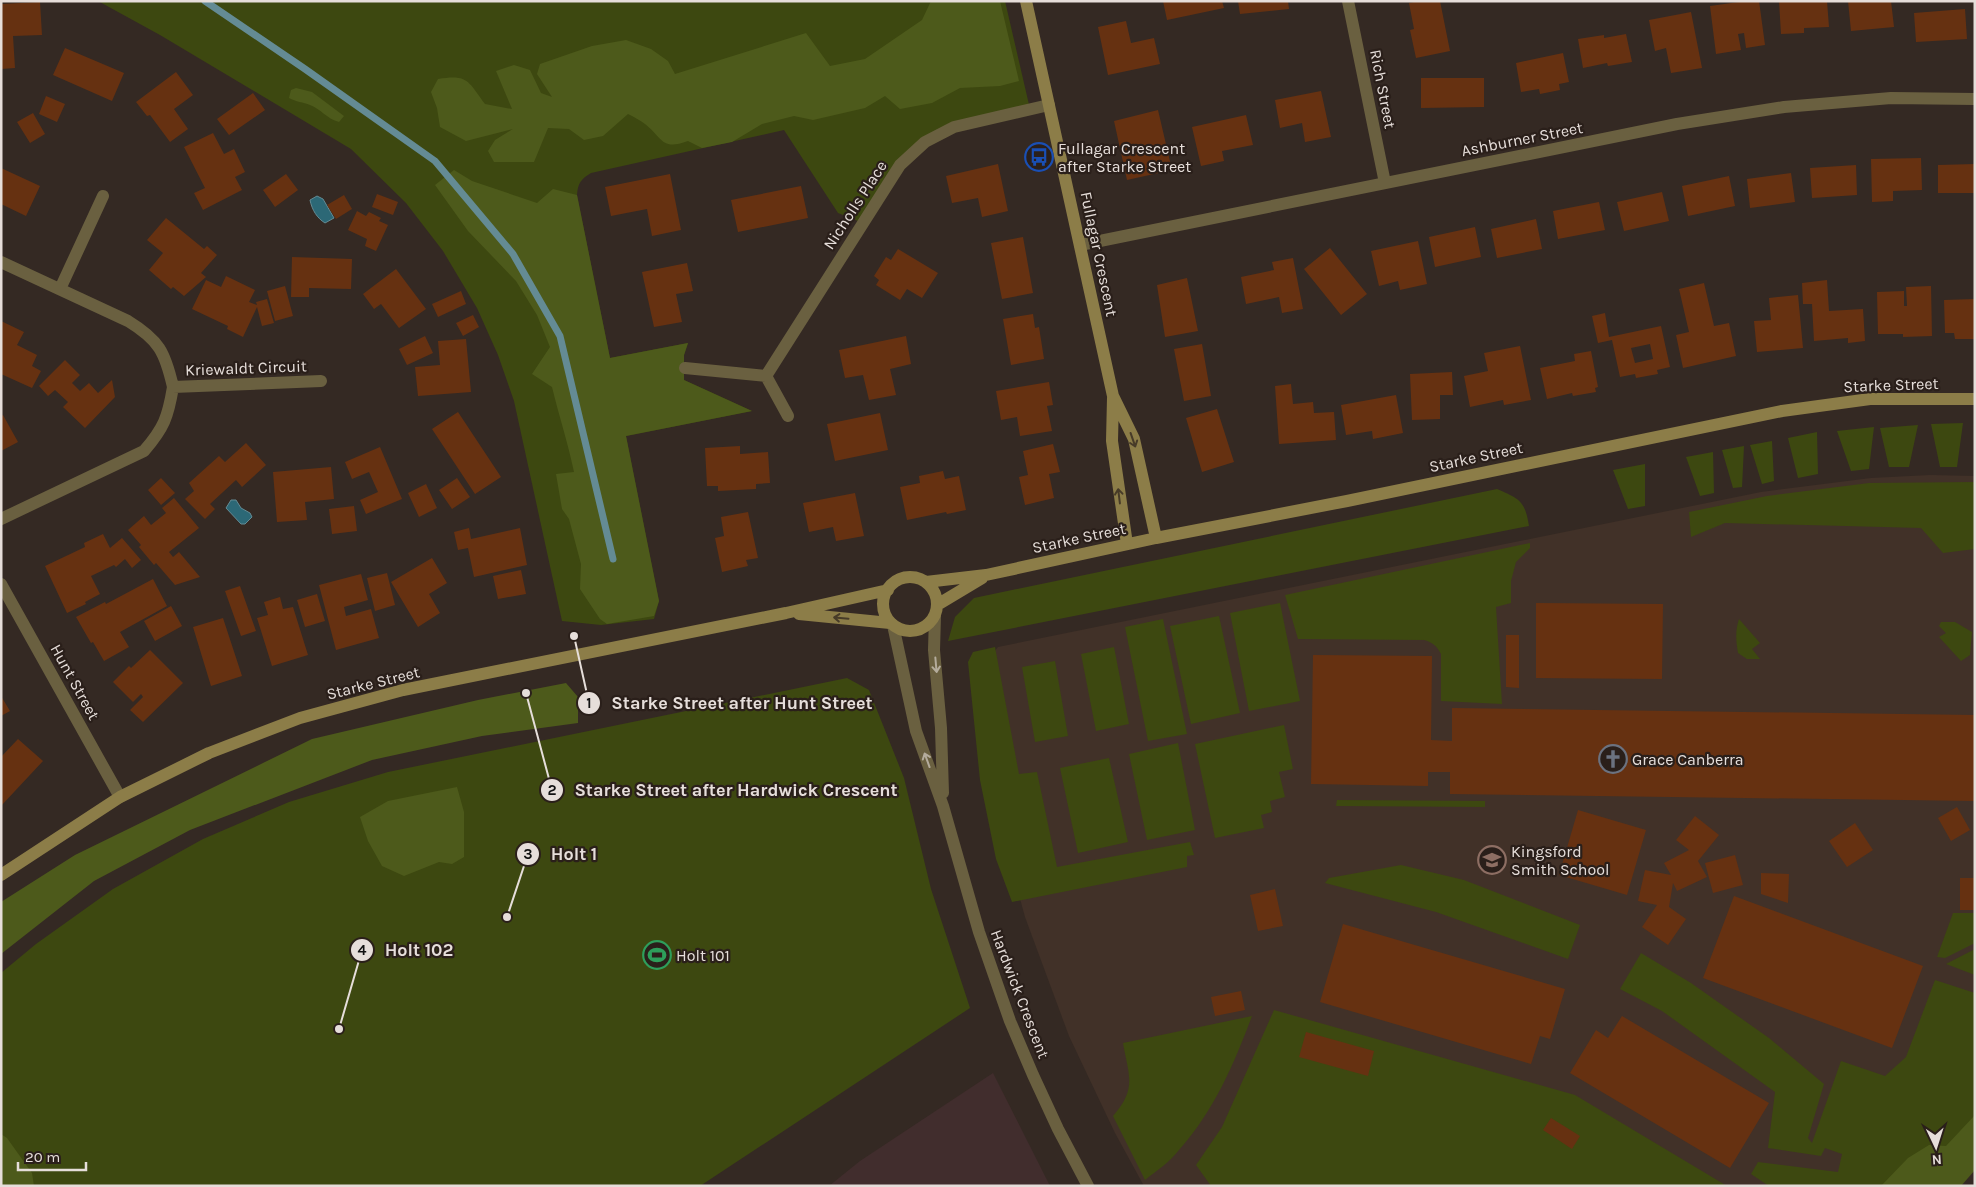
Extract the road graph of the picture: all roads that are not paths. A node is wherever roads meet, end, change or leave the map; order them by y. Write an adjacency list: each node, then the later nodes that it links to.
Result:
1 (1026, 1): 4 (street, Fullagar Crescent)
2 (1348, 1): 5 (street, Rich Street)
3 (1975, 98): 5 (street, Ashburner Street)
4 (1049, 105): 7 (street, Fullagar Crescent); 11 (street, Nicholls Place)
5 (1385, 183): 7 (street, Ashburner Street)
6 (103, 196): 9 (street)
7 (1080, 245): 14 (street, Fullagar Crescent)
8 (1, 262): 9 (street, Kriewaldt Circuit)
9 (60, 289): 13 (street, Kriewaldt Circuit)
10 (685, 368): 11 (street)
11 (766, 376): 16 (street)
12 (321, 381): 13 (street, Kriewaldt Circuit)
13 (172, 387): 17 (street, Kriewaldt Circuit)
14 (1114, 396): 18 (street, Fullagar Crescent, one-way to 18); 19 (street, Fullagar Crescent, one-way to 14)
15 (1975, 399): 18 (street, Starke Street)
16 (788, 416)
17 (1, 519)
18 (1156, 538): 19 (street, Starke Street)
19 (1127, 544): 20 (street, Starke Street)
20 (986, 575): 21 (street, Starke Street); 24 (street, Starke Street)
21 (926, 582): 23 (street); 24 (street)
22 (1, 584): 27 (street, Hunt Street)
23 (888, 590): 25 (street, Starke Street); 26 (street)
24 (936, 611): 26 (street); 28 (street, Hardwick Crescent, one-way to 28)
25 (786, 613): 26 (street, Starke Street, one-way to 25); 27 (street, Starke Street)
26 (892, 624): 28 (street, Hardwick Crescent, one-way to 26)
27 (120, 797): 29 (street, Starke Street)
28 (943, 806): 30 (street, Hardwick Crescent)
29 (1, 875)
30 (1088, 1186)

